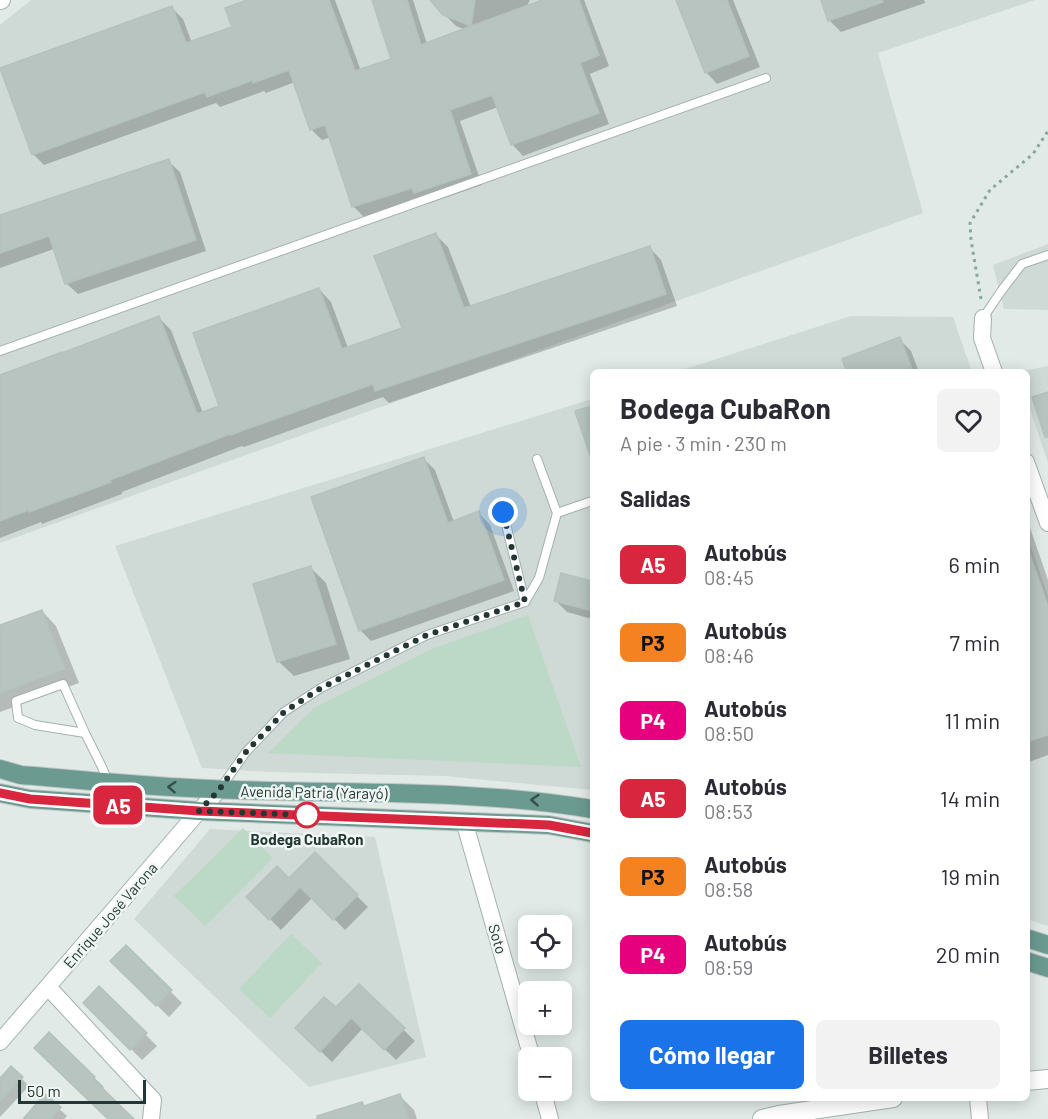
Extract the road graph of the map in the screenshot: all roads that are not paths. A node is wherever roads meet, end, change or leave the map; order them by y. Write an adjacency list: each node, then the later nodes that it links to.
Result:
1 (766, 78): 4 (lane)
2 (1048, 255): 3 (lane)
3 (983, 318): 5 (street)
4 (0, 351)
5 (993, 369)
6 (537, 459): 10 (lane)
7 (1030, 473): 11 (street)
8 (590, 502): 10 (lane)
9 (503, 512): 12 (lane)
10 (557, 513): 12 (lane)
11 (1048, 523)
12 (525, 602): 16 (lane)
13 (85, 733): 13 (lane); 15 (lane)
14 (0, 768): 15 (main road, Avenida Patria (Yarayó))
15 (108, 782): 16 (main road, Avenida Patria (Yarayó), one-way to 15)
16 (219, 790): 18 (main road, Avenida Patria (Yarayó), one-way to 16); 19 (street, Enrique José Varona)
17 (0, 793): 19 (main road, Avenida Patria (Yarayó))
18 (590, 808)
19 (199, 811): 20 (main road, Avenida Patria (Yarayó)); 26 (street, Enrique José Varona)
20 (464, 821): 21 (main road, Avenida Patria (Yarayó)); 28 (street, Soto)
21 (590, 833)
22 (1030, 939): 23 (main road)
23 (1048, 945)
24 (1030, 962): 25 (main road)
25 (1048, 968)
26 (48, 987): 27 (street, Enrique José Varona); 34 (street)
27 (0, 1042)
28 (529, 1047)
29 (1048, 1079): 30 (street)
30 (1030, 1081)
31 (545, 1101): 35 (street)
32 (873, 1101): 36 (street)
33 (978, 1101): 37 (street)
34 (152, 1119)
35 (550, 1119)
36 (762, 1119)
37 (980, 1119)

